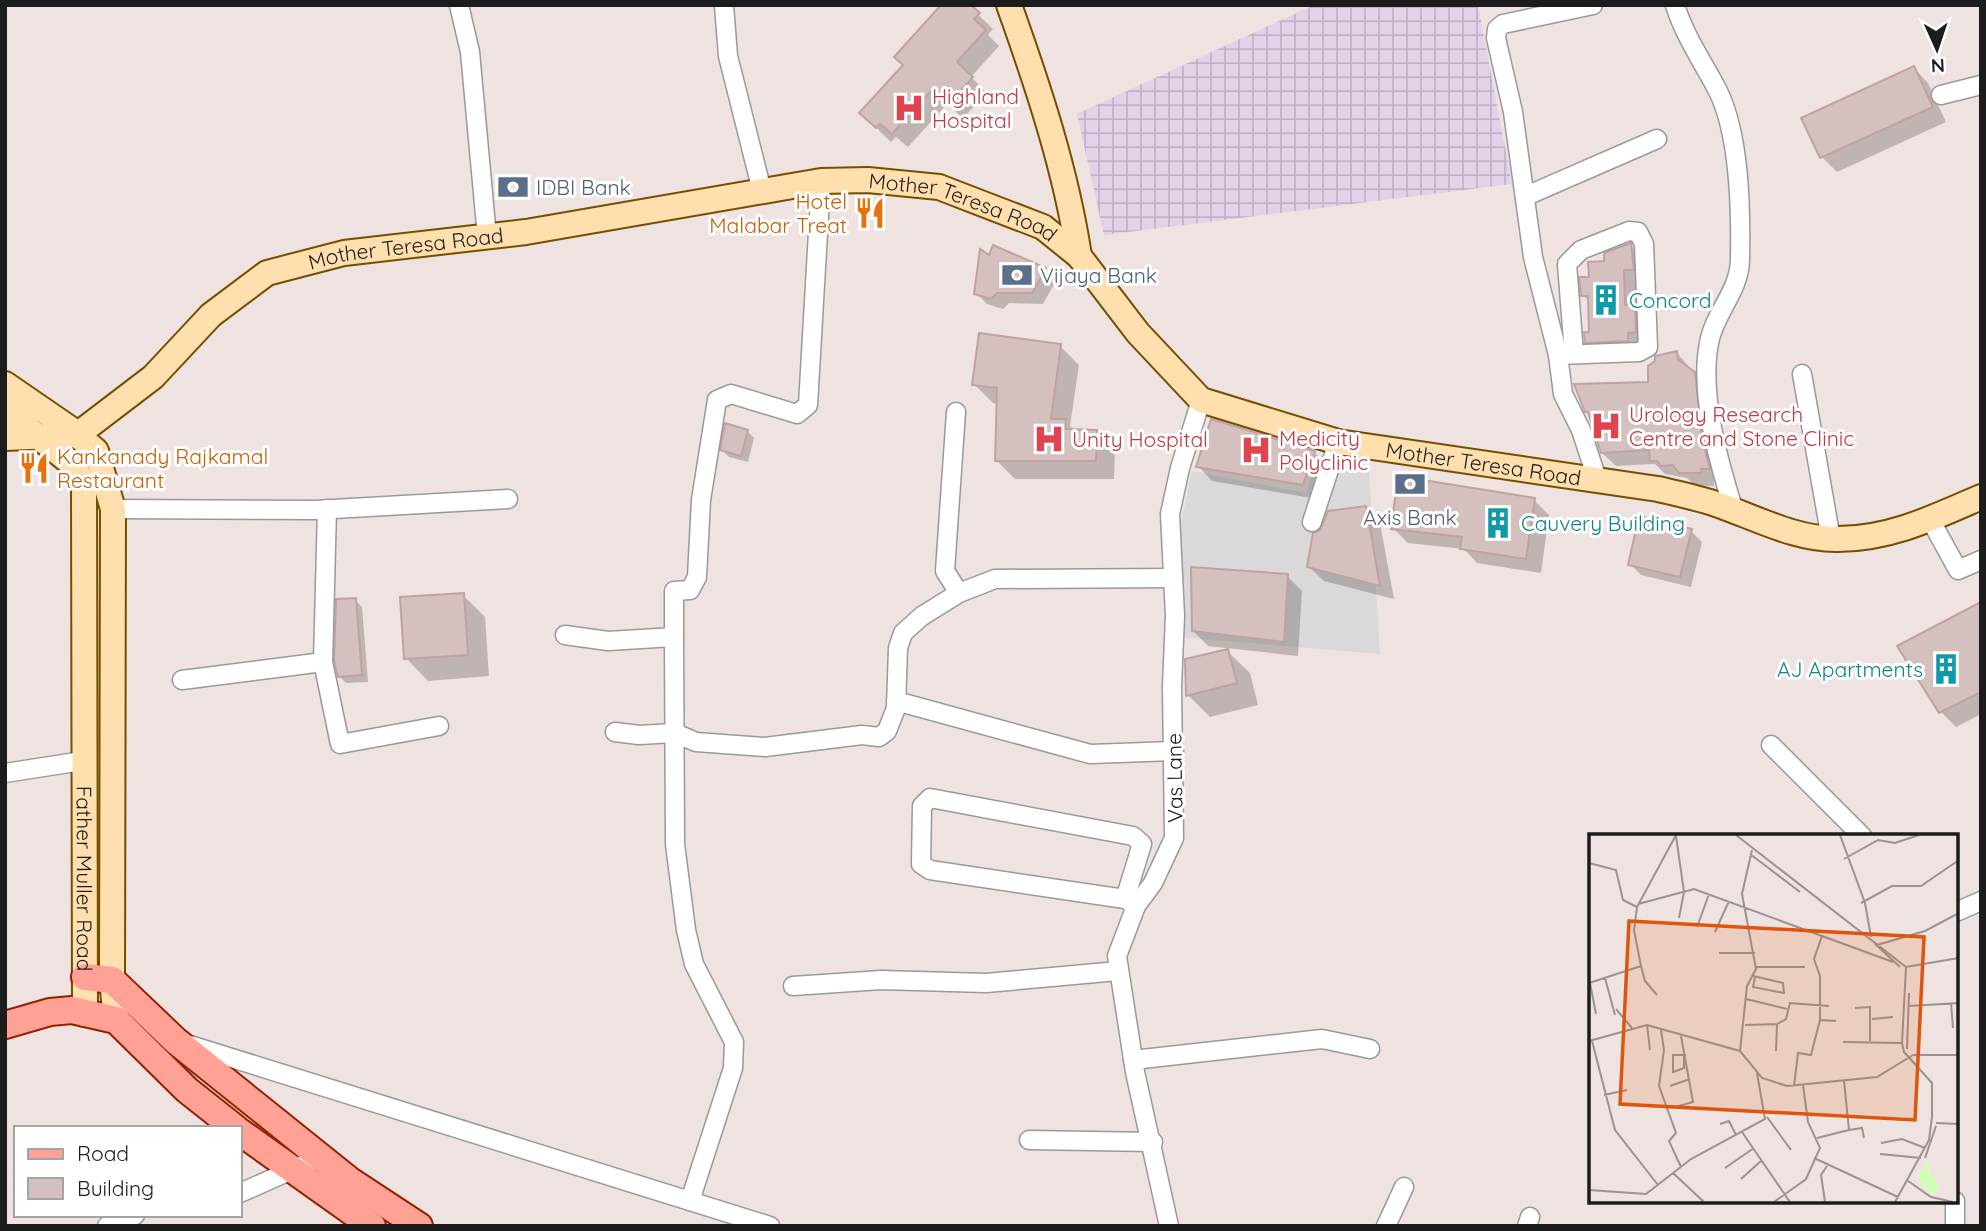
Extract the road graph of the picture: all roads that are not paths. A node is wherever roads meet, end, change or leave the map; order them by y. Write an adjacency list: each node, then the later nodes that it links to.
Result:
1 (459, 5): 12 (street)
2 (724, 5): 10 (street)
3 (1009, 5): 13 (main road)
4 (1593, 5): 11 (street)
5 (1675, 5): 29 (street)
6 (1981, 85): 7 (street)
7 (1941, 95)
8 (1657, 139): 11 (street)
9 (821, 181): 10 (main road, Mother Teresa Road); 13 (main road, Mother Teresa Road); 37 (street)
10 (762, 191): 12 (main road, Mother Teresa Road)
11 (1526, 195): 14 (street)
12 (487, 237): 21 (main road, Mother Teresa Road)
13 (1079, 256): 17 (main road, Mother Teresa Road)
14 (1566, 354): 14 (street); 24 (street)
15 (1802, 374): 32 (street)
16 (5, 384): 21 (main road)
17 (1200, 400): 23 (main road, Mother Teresa Road); 34 (street, Vas Lane)
18 (5, 410): 20 (main road)
19 (956, 412): 35 (street)
20 (37, 435): 21 (main road); 22 (main road); 46 (main road, Father Muller Road)
21 (77, 435): 27 (main road)
22 (5, 438)
23 (1338, 442): 24 (main road, Mother Teresa Road); 31 (street)
24 (1597, 479): 29 (main road, Mother Teresa Road)
25 (1981, 497): 30 (main road, Mother Teresa Road)
26 (508, 499): 28 (street)
27 (113, 509): 28 (street); 54 (main road)
28 (327, 509): 38 (street)
29 (1734, 511): 32 (main road, Mother Teresa Road)
30 (1930, 519): 32 (main road, Mother Teresa Road); 33 (street)
31 (1312, 522)
32 (1831, 539)
33 (1981, 560)
34 (1172, 578): 35 (street); 45 (street, Vas Lane)
35 (959, 593): 40 (street)
36 (565, 635): 37 (street)
37 (674, 637): 43 (street)
38 (323, 662): 39 (street); 41 (street)
39 (182, 680)
40 (896, 701): 43 (street); 45 (street)
41 (439, 726)
42 (615, 732): 43 (street)
43 (675, 733): 70 (street)
44 (1771, 745): 48 (street)
45 (1174, 751): 50 (street, Vas Lane)
46 (82, 761): 47 (street); 53 (main road, Father Muller Road)
47 (5, 773)
48 (1861, 834)
49 (1981, 901): 51 (street)
50 (1131, 903): 50 (street); 52 (street, Vas Lane)
51 (1958, 911)
52 (1118, 971): 55 (street); 61 (street, Vas Lane)
53 (85, 977): 54 (main road, Father Muller Road); 56 (main road)
54 (112, 980): 57 (main road); 59 (main road, Father Muller Road)
55 (793, 986)
56 (85, 1014): 57 (main road); 58 (main road)
57 (116, 1020): 62 (main road)
58 (5, 1025)
59 (176, 1041): 66 (main road, Father Muller Road); 70 (street)
60 (1370, 1049): 61 (street)
61 (1133, 1060): 65 (street, Vas Lane)
62 (232, 1126)
63 (242, 1133): 67 (main road)
64 (1029, 1140): 65 (street)
65 (1153, 1142): 77 (street, Vas Lane)
66 (321, 1157): 67 (street); 72 (main road, Father Muller Road)
67 (294, 1169): 69 (street); 72 (main road)
68 (1404, 1187): 78 (street)
69 (242, 1192)
70 (690, 1201): 76 (street)
71 (1955, 1203): 79 (street)
72 (373, 1216): 75 (main road, Father Muller Road)
73 (130, 1217): 74 (street)
74 (107, 1226)
75 (419, 1226)
76 (770, 1226)
77 (1169, 1226)
78 (1386, 1226)
79 (1955, 1226)

